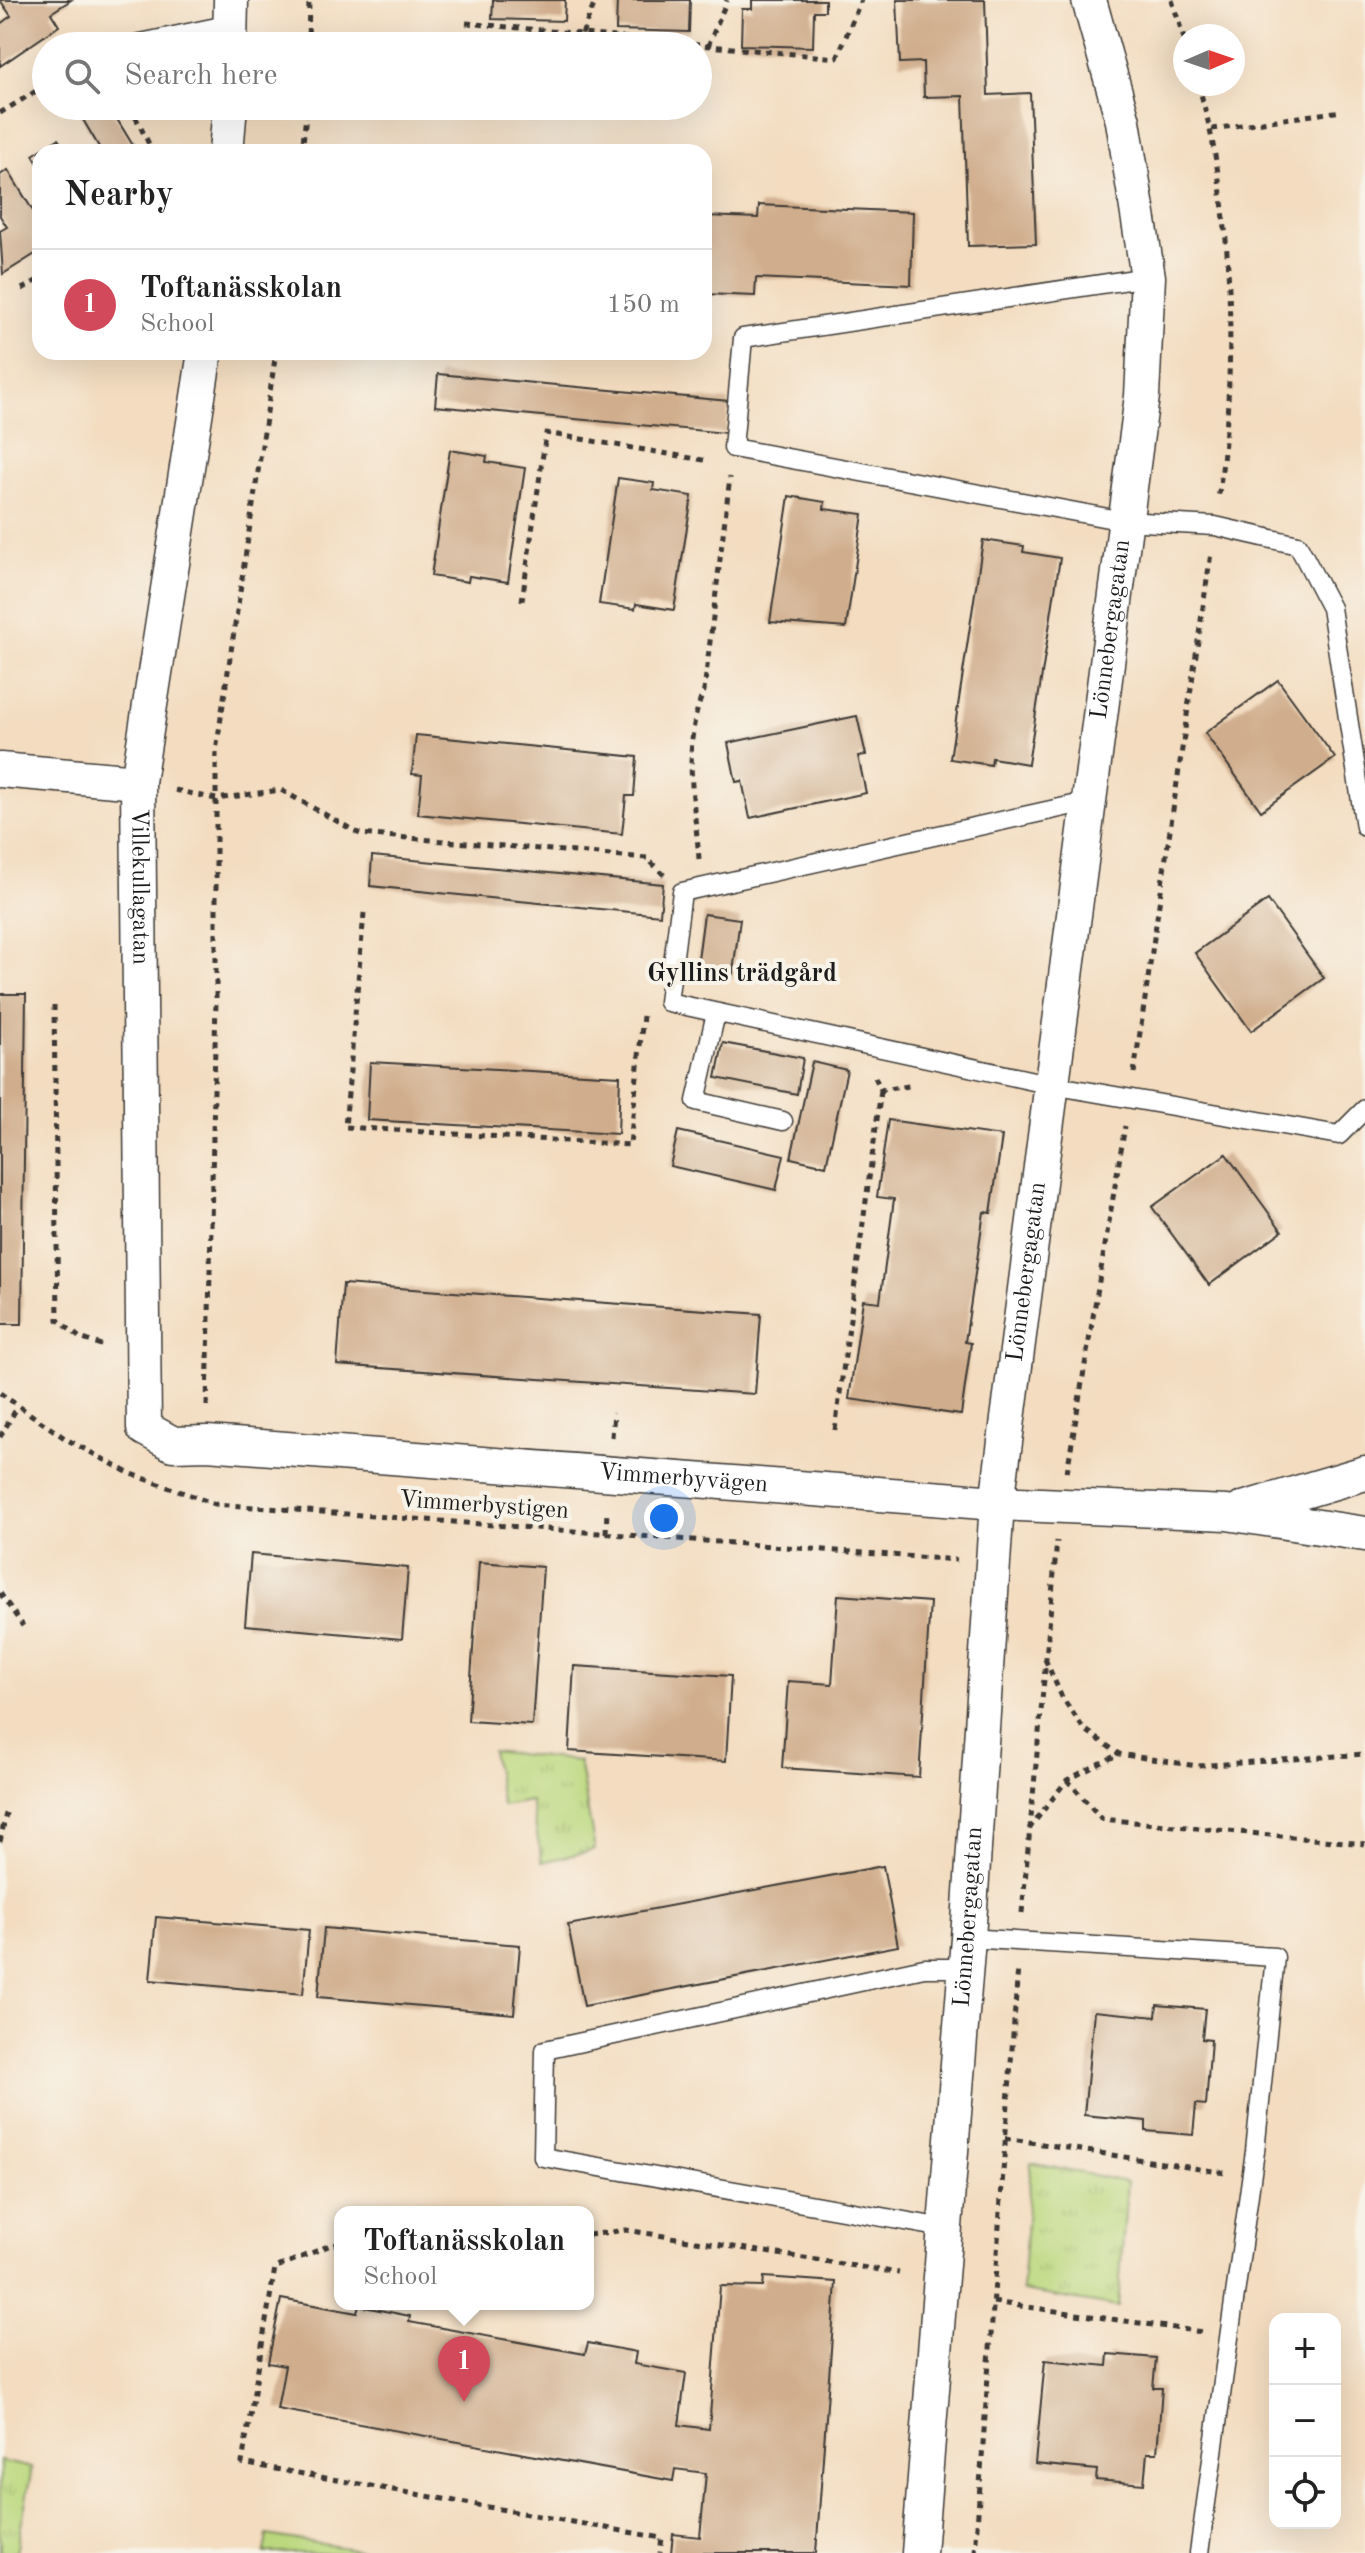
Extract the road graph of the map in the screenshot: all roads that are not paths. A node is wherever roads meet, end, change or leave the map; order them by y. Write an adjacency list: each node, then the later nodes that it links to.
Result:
1 (1089, 0): 6 (street, Lönnebergagatan)
2 (231, 23): 3 (lane)
3 (190, 32)
4 (229, 120): 5 (street)
5 (227, 144)
6 (1148, 277): 8 (street, Lönnebergagatan); 8 (lane)
7 (204, 360): 10 (street, Villekullagatan)
8 (1124, 521): 11 (street, Lönnebergagatan); 12 (lane)
9 (0, 770): 10 (street)
10 (138, 782): 17 (street, Villekullagatan)
11 (1087, 802): 13 (lane); 14 (street, Lönnebergagatan)
12 (1365, 827)
13 (716, 1013): 14 (lane); 16 (lane)
14 (1052, 1085): 15 (lane); 19 (street, Lönnebergagatan)
15 (1365, 1109)
16 (783, 1121)
17 (144, 1428): 19 (street, Vimmerbyvägen)
18 (1365, 1473): 20 (street, Vimmerbyvägen)
19 (997, 1503): 20 (street, Vimmerbyvägen); 22 (street, Lönnebergagatan)
20 (1227, 1513): 21 (street, Vimmerbyvägen)
21 (1365, 1534)
22 (966, 1953): 23 (street, Lönnebergagatan); 23 (lane); 25 (lane)
23 (944, 2228): 24 (street, Lönnebergagatan)
24 (919, 2553)
25 (1199, 2553)

